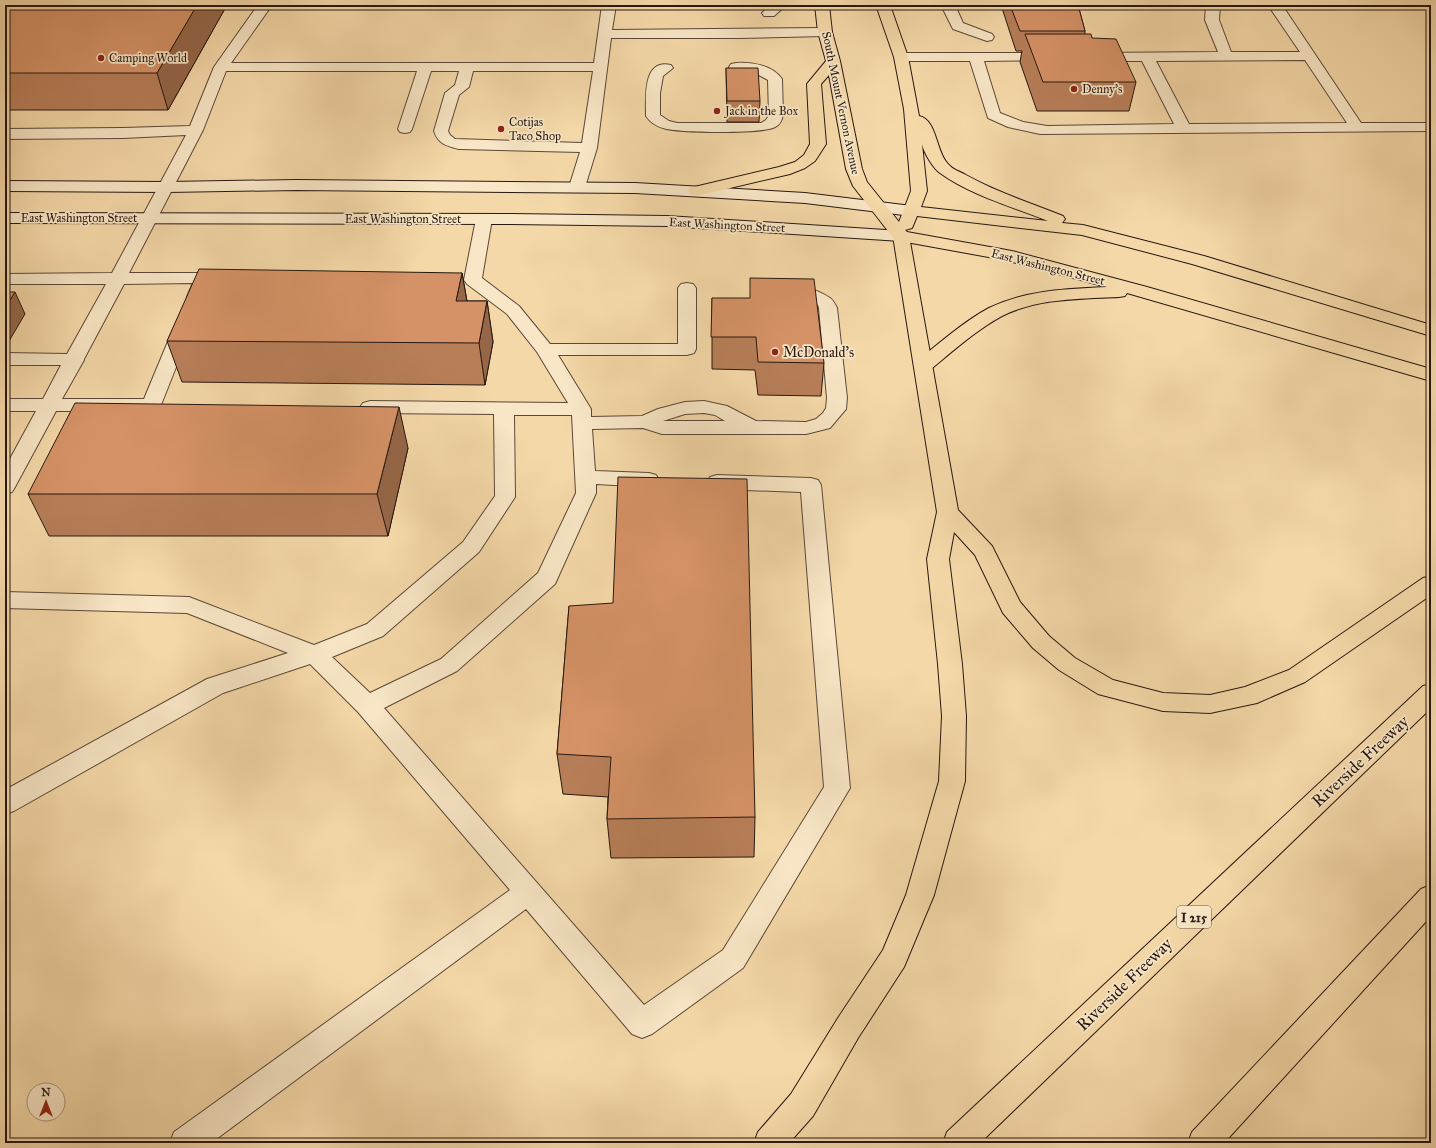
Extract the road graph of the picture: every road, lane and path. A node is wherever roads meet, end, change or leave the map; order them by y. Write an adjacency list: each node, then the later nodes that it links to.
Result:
1 (265, 5): 19 (main road)
2 (609, 5): 9 (main road)
3 (822, 5): 8 (main road, South Mount Vernon Avenue)
4 (883, 5): 13 (main road)
5 (948, 5): 10 (main road)
6 (1213, 5): 11 (main road)
7 (1275, 5): 12 (main road)
8 (826, 32): 9 (main road); 18 (main road, South Mount Vernon Avenue)
9 (605, 34): 22 (main road)
10 (987, 37)
11 (1226, 56): 12 (main road); 17 (main road)
12 (1309, 56): 27 (main road)
13 (901, 57): 14 (main road); 25 (main road)
14 (976, 57): 15 (main road); 29 (main road)
15 (1062, 57)
16 (1077, 57): 17 (main road)
17 (1147, 57): 29 (main road)
18 (833, 61): 36 (main road); 37 (main road, South Mount Vernon Avenue)
19 (221, 67): 20 (main road); 30 (main road)
20 (425, 67): 21 (main road); 28 (main road)
21 (466, 67): 22 (main road); 32 (main road)
22 (600, 67): 32 (main road)
23 (736, 67): 24 (main road)
24 (666, 68)
25 (911, 109): 38 (main road); 42 (main road)
26 (1431, 127): 27 (main road)
27 (1357, 128): 29 (main road)
28 (405, 129)
29 (1184, 129)
30 (196, 130): 31 (main road); 34 (main road)
31 (5, 134)
32 (590, 148): 35 (main road)
33 (5, 186): 34 (main road)
34 (167, 187): 35 (main road); 40 (main road)
35 (577, 187): 36 (main road)
36 (696, 191): 37 (main road)
37 (877, 207): 38 (main road); 43 (main road, South Mount Vernon Avenue)
38 (912, 211): 42 (main road); 43 (main road)
39 (5, 218): 40 (main road, East Washington Street)
40 (151, 219): 41 (main road, East Washington Street); 44 (main road)
41 (484, 219): 43 (main road, East Washington Street); 50 (main road)
42 (1083, 230): 49 (main road)
43 (900, 236): 48 (main road, East Washington Street); 53 (main road)
44 (119, 278): 45 (main road); 52 (main road); 56 (main road)
45 (5, 279)
46 (687, 288): 50 (main road)
47 (784, 288): 59 (main road)
48 (1140, 291): 53 (main road); 54 (main road, East Washington Street)
49 (1431, 330)
50 (544, 350): 59 (main road)
51 (5, 359): 52 (main road)
52 (75, 360): 56 (main road)
53 (924, 365): 62 (main road)
54 (1431, 375)
55 (5, 405): 56 (main road)
56 (50, 405): 61 (main road)
57 (355, 407): 58 (main road)
58 (504, 409): 59 (main road); 65 (main road)
59 (581, 416): 60 (main road)
60 (584, 477): 67 (main road); 69 (main road)
61 (5, 487)
62 (948, 512): 63 (main road); 72 (main road)
63 (1431, 584)
64 (5, 600): 65 (main road)
65 (314, 654): 67 (main road); 68 (main road)
66 (1431, 693): 73 (main road, Riverside Freeway / I 215)
67 (367, 705): 69 (main road)
68 (5, 803)
69 (528, 892): 71 (main road)
70 (1431, 897): 74 (main road)
71 (185, 1143)
72 (769, 1143)
73 (958, 1143)
74 (1203, 1143)

